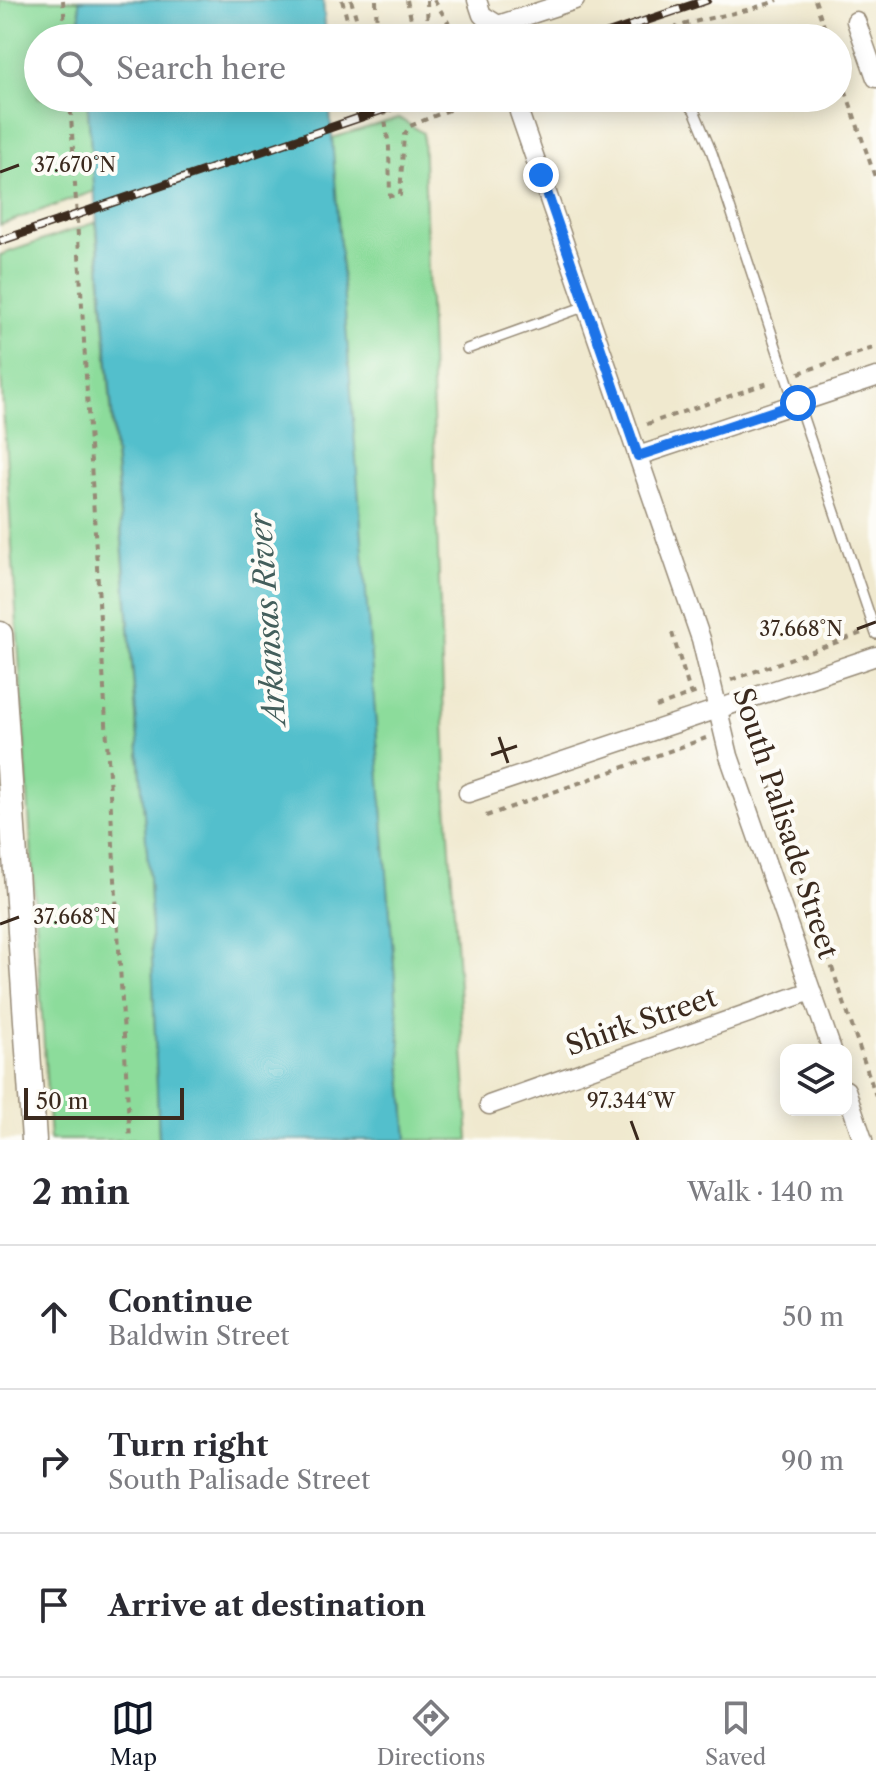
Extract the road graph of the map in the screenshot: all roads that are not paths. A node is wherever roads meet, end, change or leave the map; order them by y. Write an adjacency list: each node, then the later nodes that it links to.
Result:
1 (477, 0): 4 (street)
2 (575, 0): 5 (street)
3 (856, 21): 6 (street)
4 (496, 24)
5 (501, 24)
6 (876, 78)
7 (519, 112): 9 (street, South Palisade Street)
8 (695, 112): 12 (lane)
9 (586, 306): 10 (lane); 13 (street, South Palisade Street)
10 (467, 349)
11 (876, 377): 12 (street)
12 (796, 404): 13 (street); 14 (lane)
13 (638, 456): 17 (street, South Palisade Street)
14 (875, 631)
15 (0, 634): 19 (main road)
16 (876, 656): 17 (street)
17 (718, 710): 18 (street); 20 (street, South Palisade Street)
18 (468, 793)
19 (7, 847): 24 (main road)
20 (811, 991): 21 (street, South Palisade Street); 22 (street, Shirk Street)
21 (830, 1044)
22 (489, 1105)
23 (852, 1107): 25 (street)
24 (34, 1140)
25 (864, 1140)

